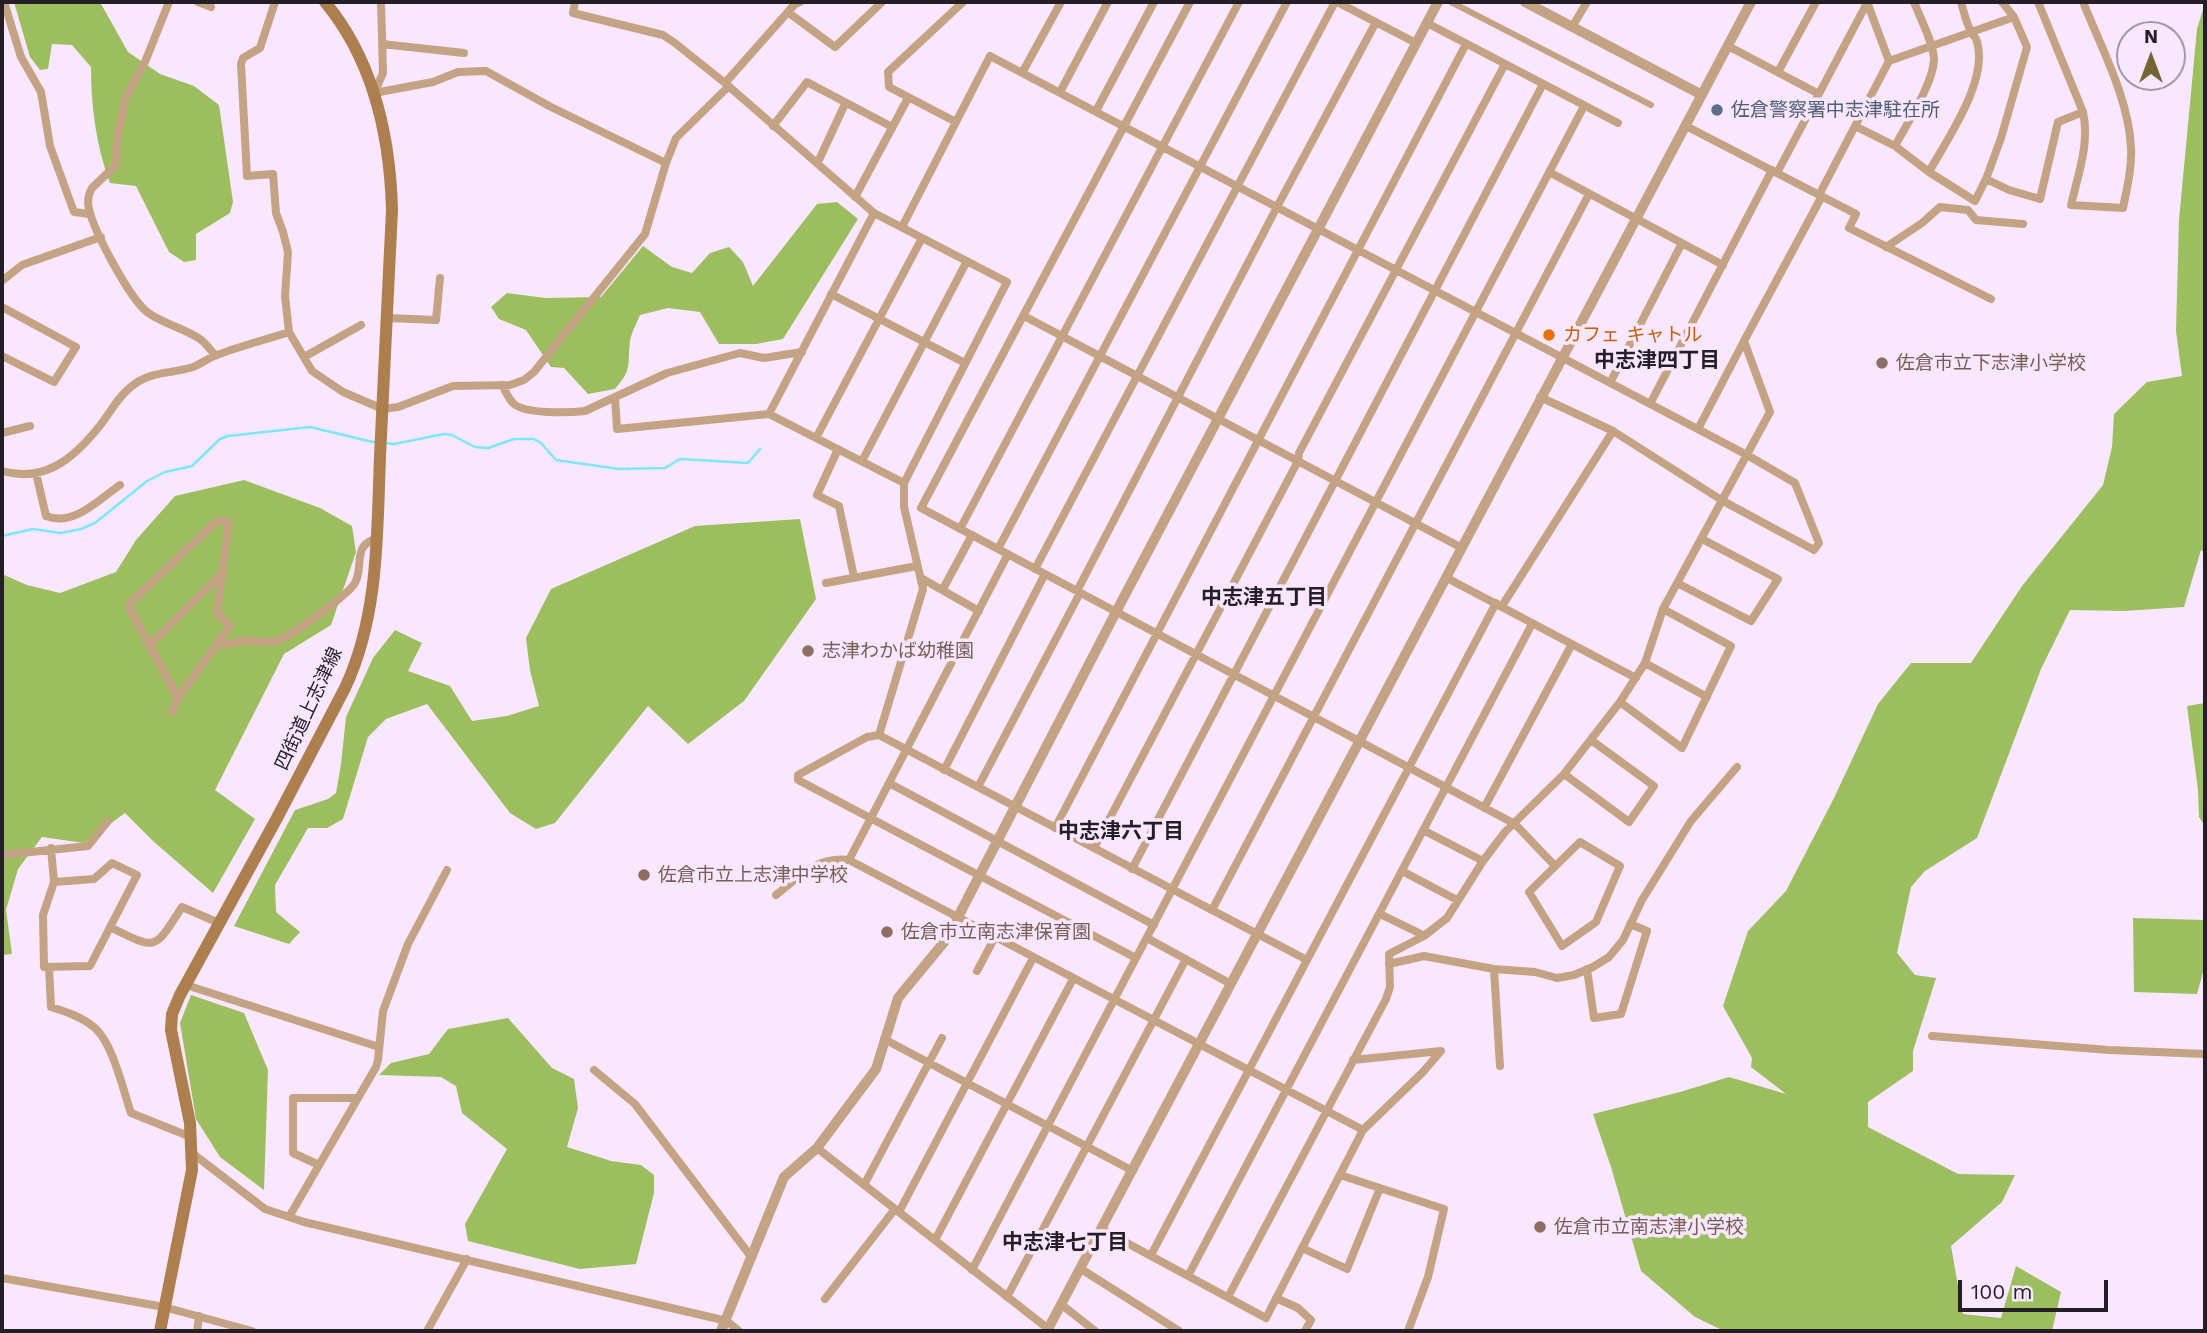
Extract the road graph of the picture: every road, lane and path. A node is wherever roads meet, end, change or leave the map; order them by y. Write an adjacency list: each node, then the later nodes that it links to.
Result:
1 (4, 2): 83 (street)
2 (169, 2): 83 (street)
3 (198, 2): 30 (street)
4 (275, 2): 107 (street)
5 (325, 2): 50 (main road, 四街道上志津線)
6 (381, 2): 38 (street)
7 (575, 2): 48 (street)
8 (882, 2): 31 (street)
9 (963, 2): 53 (street)
10 (1108, 2): 49 (street)
11 (1154, 2): 57 (street)
12 (1190, 2): 62 (street)
13 (1238, 2): 66 (street)
14 (1287, 2): 70 (street)
15 (1336, 2): 33 (street); 75 (street)
16 (1438, 2): 34 (street)
17 (1451, 2): 55 (street)
18 (1587, 2): 35 (street)
19 (1751, 2): 40 (street)
20 (1816, 2): 45 (street)
21 (1867, 2): 43 (street); 52 (street)
22 (1914, 2): 41 (street)
23 (1961, 2): 36 (street)
24 (2002, 2): 32 (street)
25 (2038, 2): 58 (street)
26 (2083, 2): 58 (street)
27 (797, 3): 31 (street)
28 (1058, 3): 46 (street)
29 (1532, 3): 35 (street)
30 (211, 7)
31 (789, 13): 48 (street)
32 (2014, 17): 36 (street); 74 (street)
33 (1376, 22): 37 (street); 80 (street)
34 (1427, 23): 37 (street); 39 (street)
35 (1573, 27): 51 (street)
36 (1972, 33): 41 (street); 73 (street)
37 (1416, 43): 87 (street)
38 (382, 44): 42 (street); 50 (street)
39 (1466, 44): 44 (street); 92 (street)
40 (1727, 46): 45 (street); 51 (street)
41 (1931, 47): 43 (street); 67 (street)
42 (464, 53)
43 (1889, 61): 64 (street)
44 (1505, 64): 47 (street); 95 (street)
45 (1778, 72): 52 (street)
46 (1022, 73): 49 (street); 59 (street)
47 (1544, 84): 56 (street); 98 (street)
48 (727, 85): 61 (street); 69 (street)
49 (1060, 92): 57 (street)
50 (374, 93): 69 (street); 104 (main road, 四街道上志津線)
51 (1702, 94): 63 (street)
52 (1818, 94): 72 (street)
53 (908, 98): 59 (street); 65 (street)
54 (845, 104): 61 (street); 65 (street); 68 (street)
55 (1651, 105)
56 (1584, 106): 60 (street); 71 (street)
57 (1096, 111): 62 (street)
58 (2083, 112): 74 (street)
59 (956, 122): 86 (street)
60 (1618, 123)
61 (773, 126): 68 (street)
62 (1124, 126): 66 (street); 103 (street)
63 (1686, 126): 72 (street); 84 (street)
64 (1855, 126): 67 (street); 77 (street)
65 (892, 127): 78 (street)
66 (1161, 146): 70 (street); 109 (street)
67 (1895, 146): 73 (street)
68 (818, 162): 78 (street)
69 (666, 163): 121 (street)
70 (1200, 167): 75 (street); 115 (street)
71 (1549, 172): 76 (street); 102 (street)
72 (1774, 172): 77 (street); 94 (street)
73 (1929, 172): 79 (street)
74 (1986, 179): 79 (street)
75 (1237, 186): 80 (street); 119 (street)
76 (1589, 194): 84 (street); 108 (street)
77 (1821, 195): 91 (street); 110 (street)
78 (855, 197): 82 (street)
79 (1975, 201): 81 (street)
80 (1277, 207): 87 (street); 124 (street)
81 (1968, 210): 85 (street); 91 (street)
82 (874, 213): 86 (street); 99 (street)
83 (90, 214): 88 (street)
84 (1635, 218): 90 (street); 117 (street)
85 (2023, 224)
86 (902, 227): 89 (street)
87 (1318, 229): 92 (street); 128 (street)
88 (100, 237): 97 (street); 113 (street)
89 (922, 238): 93 (street); 105 (street)
90 (1682, 243): 94 (street); 120 (street)
91 (1886, 247): 100 (street)
92 (1357, 249): 95 (street); 134 (street)
93 (967, 261): 111 (street); 118 (street)
94 (1723, 265): 125 (street)
95 (1395, 269): 98 (street); 138 (street)
96 (440, 278): 104 (street)
97 (2, 281)
98 (1436, 291): 102 (street); 141 (street)
99 (831, 295): 105 (street); 112 (street)
100 (1992, 299)
101 (2, 307): 114 (street)
102 (1476, 312): 108 (street); 145 (street)
103 (1024, 316): 109 (street); 147 (street)
104 (387, 318): 126 (main road, 四街道上志津線)
105 (880, 319): 111 (street); 133 (street)
106 (361, 325): 116 (street)
107 (289, 332): 113 (street); 116 (street)
108 (1515, 333): 117 (street); 146 (street)
109 (1062, 336): 115 (street); 147 (street)
110 (1744, 341): 130 (street); 136 (street)
111 (925, 344): 118 (street); 137 (street)
112 (802, 352): 122 (street); 127 (street)
113 (215, 355): 140 (street)
114 (2, 356)
115 (1100, 356): 119 (street); 152 (street)
116 (304, 357): 126 (street)
117 (1562, 358): 120 (street); 123 (street)
118 (965, 363): 142 (street)
119 (1137, 376): 124 (street); 155 (street)
120 (1610, 383): 125 (street)
121 (502, 385): 122 (street); 126 (street)
122 (615, 397): 127 (street)
123 (1540, 397): 131 (street); 151 (street)
124 (1178, 398): 128 (street); 164 (street)
125 (1650, 404): 130 (street)
126 (383, 409): 149 (main road, 四街道上志津線)
127 (769, 414): 133 (street)
128 (1218, 419): 134 (street); 168 (street)
129 (30, 426): 132 (street)
130 (1698, 429): 136 (street)
131 (1612, 431): 144 (street); 165 (street)
132 (2, 433)
133 (816, 438): 135 (street)
134 (1259, 441): 138 (street); 170 (street)
135 (838, 449): 137 (street); 158 (street)
136 (1747, 455): 144 (street); 144 (street)
137 (862, 461): 142 (street)
138 (1298, 461): 141 (street); 174 (street)
139 (2, 471): 140 (street)
140 (36, 473): 143 (street)
141 (1336, 481): 145 (street); 176 (street)
142 (904, 483): 154 (street)
143 (120, 485)
144 (1723, 501): 150 (street)
145 (1376, 502): 146 (street); 178 (street)
146 (1415, 523): 151 (street); 183 (street)
147 (960, 529): 148 (street)
148 (972, 535): 152 (street); 163 (street)
149 (376, 539): 171 (street); 220 (main road, 四街道上志津線)
150 (1702, 539): 162 (street); 162 (street)
151 (1462, 548): 160 (street)
152 (998, 549): 153 (street)
153 (1008, 554): 155 (street); 167 (street)
154 (918, 566): 158 (street); 159 (street)
155 (1035, 569): 156 (street)
156 (1045, 574): 164 (street); 190 (street)
157 (220, 575): 171 (street); 173 (street); 173 (street)
158 (854, 577): 161 (street)
159 (921, 578): 163 (street); 184 (street)
160 (1447, 578): 165 (street); 186 (street)
161 (826, 583)
162 (1677, 583): 166 (street)
163 (943, 589): 167 (street)
164 (1079, 592): 168 (street); 194 (street)
165 (1499, 604): 169 (street); 188 (street)
166 (1663, 609): 175 (street); 179 (street)
167 (979, 611): 187 (street)
168 (1116, 611): 170 (street); 195 (street)
169 (1532, 624): 172 (street); 193 (street)
170 (1158, 634): 174 (street); 200 (street)
171 (219, 643): 180 (street)
172 (1572, 645): 177 (street); 196 (street)
173 (149, 646): 180 (street)
174 (1198, 655): 176 (street); 204 (street)
175 (1645, 663): 177 (street); 179 (street)
176 (1235, 675): 178 (street); 209 (street)
177 (1636, 678): 181 (street)
178 (1274, 696): 183 (street); 214 (street)
179 (1707, 697): 181 (street)
180 (178, 698): 182 (street)
181 (1620, 702): 185 (street)
182 (172, 712)
183 (1314, 717): 186 (street); 217 (street)
184 (879, 735): 187 (street); 197 (street)
185 (1591, 740): 191 (street); 191 (street)
186 (1360, 742): 188 (street); 224 (street)
187 (906, 750): 190 (street); 192 (street)
188 (1408, 767): 193 (street); 231 (street)
189 (1737, 767): 221 (street)
190 (944, 770): 194 (street)
191 (1564, 774): 199 (street)
192 (889, 783): 197 (street); 202 (street)
193 (1446, 787): 196 (street); 201 (street)
194 (978, 788): 195 (street)
195 (1015, 807): 200 (street); 202 (street)
196 (1484, 808): 199 (street)
197 (870, 819): 206 (street); 212 (street)
198 (108, 821): 203 (street)
199 (1515, 824): 207 (street); 208 (street)
200 (1055, 828): 204 (street)
201 (1423, 830): 207 (street); 211 (street)
202 (997, 841): 212 (street); 222 (street)
203 (51, 848): 205 (street); 213 (street)
204 (1094, 848): 209 (street)
205 (2, 855)
206 (849, 860): 215 (street); 219 (street)
207 (1483, 861): 216 (street)
208 (1555, 866): 208 (street)
209 (1132, 869): 214 (street)
210 (447, 870): 246 (street)
211 (1402, 871): 216 (street); 218 (street)
212 (979, 877): 219 (street); 229 (street)
213 (54, 882): 223 (street); 233 (street)
214 (1172, 890): 217 (street); 222 (street)
215 (776, 895)
216 (1457, 900): 225 (street)
217 (1212, 910): 224 (street)
218 (1380, 914): 225 (street); 254 (street)
219 (958, 918): 226 (street); 243 (street)
220 (219, 923): 223 (street); 239 (main road, 四街道上志津線)
221 (1630, 924): 235 (street); 235 (street)
222 (1154, 925): 227 (street)
223 (110, 927): 233 (street)
224 (1258, 934): 231 (street); 238 (street)
225 (1423, 935): 232 (street)
226 (995, 937): 228 (street); 236 (street)
227 (1147, 938): 229 (street); 230 (street)
228 (1033, 958): 237 (street); 253 (street)
229 (1136, 958): 240 (street)
230 (1186, 959): 238 (street); 241 (street)
231 (1307, 960): 252 (street)
232 (1389, 964): 234 (street); 248 (street)
233 (49, 967): 260 (street)
234 (1494, 968): 235 (street); 250 (street)
235 (1587, 969)
236 (977, 971)
237 (1073, 979): 240 (street); 256 (street)
238 (1231, 984): 245 (street)
239 (186, 985): 246 (street); 260 (main road, 四街道上志津線)
240 (1114, 1000): 241 (street); 258 (street)
241 (1154, 1021): 245 (street); 261 (street)
242 (1932, 1036): 247 (street)
243 (884, 1038): 249 (street); 262 (street)
244 (942, 1038): 249 (street)
245 (1201, 1045): 252 (street); 265 (street)
246 (379, 1047): 255 (street)
247 (2205, 1054)
248 (1353, 1060): 257 (street); 259 (street)
249 (929, 1062): 253 (street); 267 (street)
250 (1500, 1066)
251 (594, 1070): 275 (street)
252 (1249, 1070): 254 (street); 274 (street)
253 (967, 1082): 256 (street); 269 (street)
254 (1287, 1090): 257 (street); 279 (street)
255 (358, 1098): 264 (street); 264 (street)
256 (1007, 1103): 258 (street); 272 (street)
257 (1327, 1111): 259 (street); 282 (street)
258 (1048, 1125): 261 (street); 278 (street)
259 (1363, 1130): 266 (street)
260 (191, 1137): 263 (main road, 四街道上志津線)
261 (1087, 1146): 265 (street); 281 (street)
262 (817, 1148): 267 (street); 275 (street)
263 (191, 1153): 270 (street); 286 (main road, 四街道上志津線)
264 (319, 1165): 270 (street)
265 (1133, 1171): 271 (street)
266 (1340, 1175): 268 (street); 273 (street)
267 (864, 1185): 269 (street)
268 (1380, 1188): 273 (street); 299 (street)
269 (897, 1210): 272 (street); 284 (street)
270 (289, 1217): 276 (street)
271 (1101, 1229): 274 (street); 277 (street)
272 (935, 1240): 278 (street)
273 (1301, 1248): 283 (street)
274 (1151, 1255): 279 (street)
275 (752, 1258): 288 (street)
276 (467, 1259): 288 (street); 293 (street)
277 (1081, 1269): 285 (street); 297 (street)
278 (972, 1270): 281 (street)
279 (1188, 1276): 282 (street)
280 (2, 1278): 286 (street)
281 (1007, 1297): 289 (street)
282 (1228, 1297): 283 (street)
283 (1276, 1298): 298 (street)
284 (825, 1299)
285 (1062, 1305): 289 (street); 296 (street)
286 (164, 1307): 287 (street); 290 (main road, 四街道上志津線)
287 (199, 1316): 291 (street); 292 (street)
288 (727, 1321): 294 (street); 295 (street)
289 (1045, 1329)
290 (160, 1331)
291 (197, 1331)
292 (252, 1331)
293 (427, 1331)
294 (721, 1331)
295 (739, 1331)
296 (1095, 1331)
297 (1179, 1331)
298 (1306, 1331)
299 (1408, 1331)

